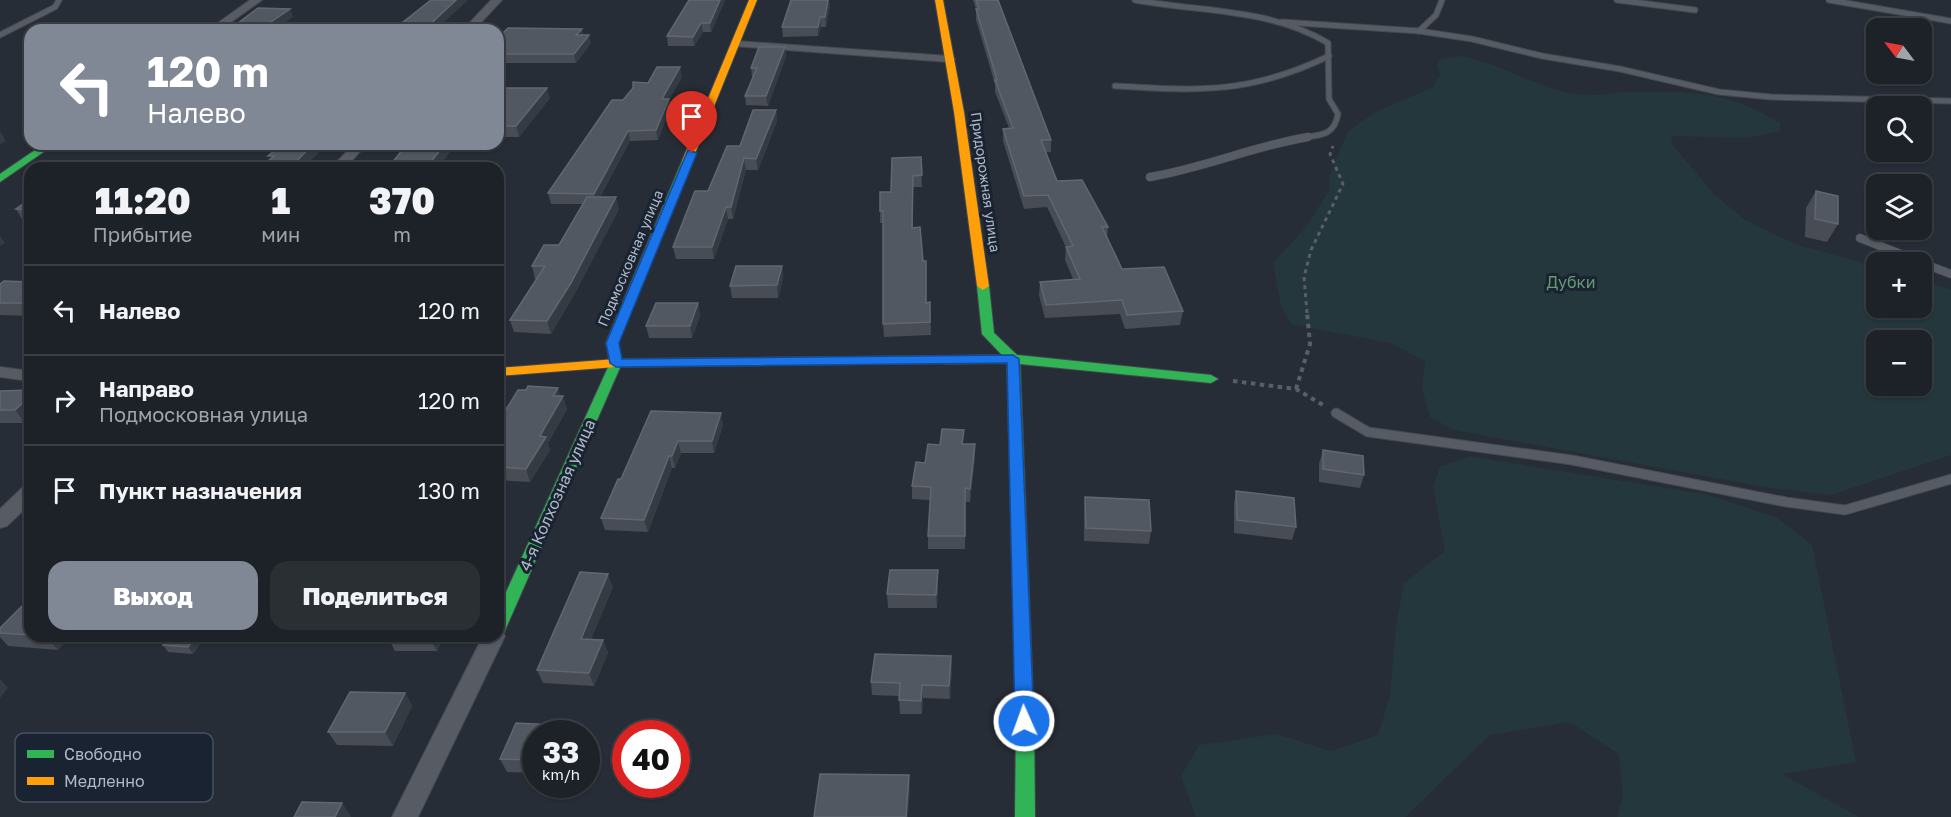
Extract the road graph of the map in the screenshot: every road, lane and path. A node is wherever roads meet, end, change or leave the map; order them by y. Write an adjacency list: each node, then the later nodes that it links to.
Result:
1 (59, 0): 16 (lane)
2 (257, 0): 13 (street)
3 (497, 0): 14 (street)
4 (753, 0): 17 (street, Подмосковная улица)
5 (939, 0): 19 (street, Придорожная улица)
6 (1135, 0): 12 (lane)
7 (1442, 0): 15 (lane)
8 (1617, 0): 10 (lane)
9 (1829, 0): 11 (lane)
10 (1695, 10)
11 (1951, 21)
12 (1282, 22): 15 (lane); 18 (lane)
13 (222, 24)
14 (474, 24)
15 (1419, 32): 21 (lane)
16 (0, 35)
17 (737, 44): 19 (street); 35 (street, Подмосковная улица)
18 (1329, 56): 20 (lane); 22 (lane)
19 (949, 58): 34 (street, Придорожная улица)
20 (1115, 86)
21 (1951, 101)
22 (1336, 125): 28 (lane); 40 (path)
23 (41, 150): 25 (street)
24 (355, 150): 27 (street)
25 (24, 162)
26 (24, 162): 29 (street)
27 (344, 162)
28 (1150, 177)
29 (0, 179)
30 (1860, 238): 31 (lane)
31 (1896, 252)
32 (1932, 266): 33 (lane)
33 (1951, 274)
34 (1013, 359): 35 (street); 39 (street); 48 (street)
35 (616, 363): 37 (street); 45 (street, 4-я Колхозная улица)
36 (0, 372): 38 (street)
37 (504, 372)
38 (24, 375)
39 (1211, 379): 40 (path)
40 (1296, 389): 41 (path)
41 (1336, 413): 42 (lane)
42 (1951, 479)
43 (24, 498): 44 (street)
44 (0, 521)
45 (504, 615)
46 (491, 642): 47 (street)
47 (405, 817)
48 (1025, 817)

